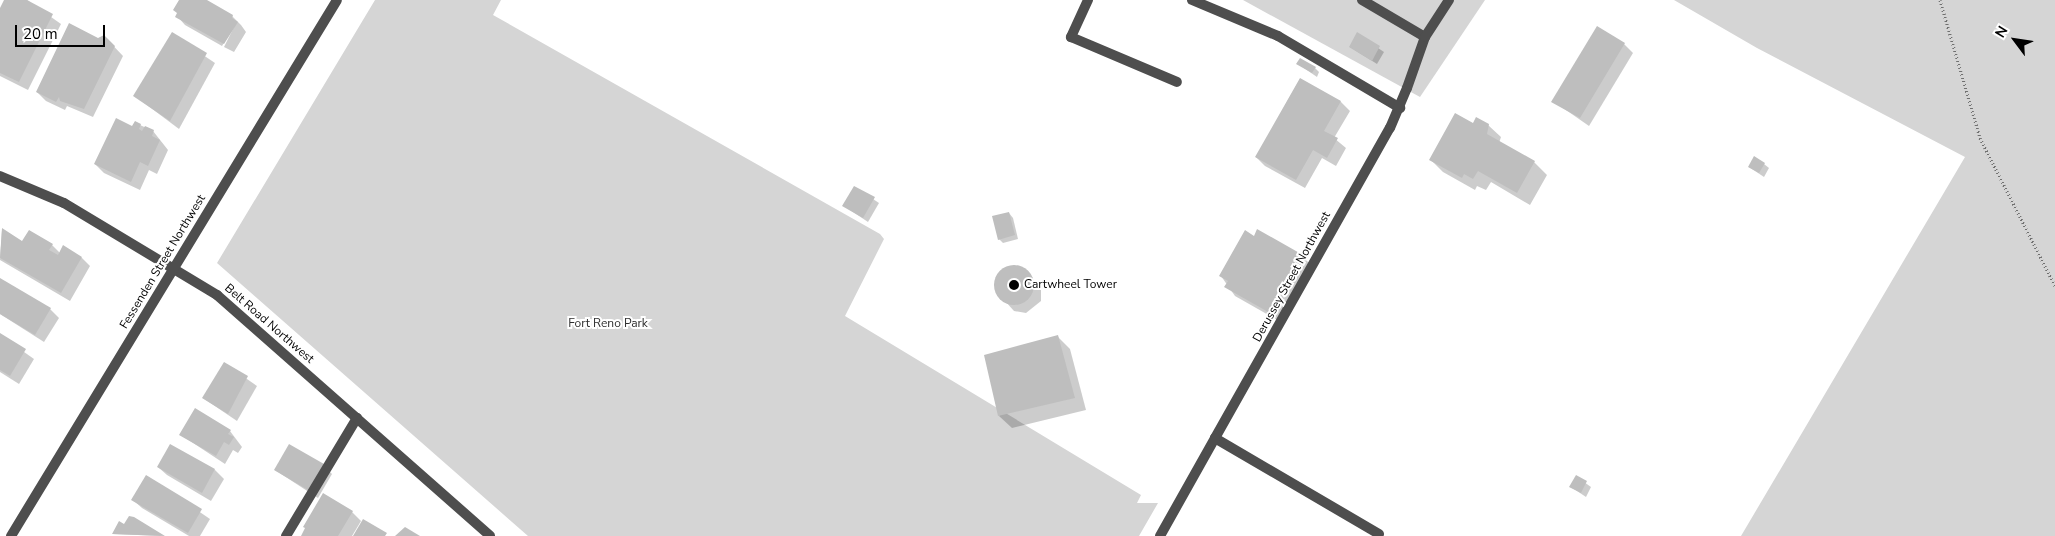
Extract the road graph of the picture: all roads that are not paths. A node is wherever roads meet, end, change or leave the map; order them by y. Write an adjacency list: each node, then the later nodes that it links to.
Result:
1 (337, 0): 10 (street, Fessenden Street Northwest)
2 (1088, 0): 7 (street)
3 (1192, 0): 8 (street)
4 (1362, 0): 6 (street)
5 (1449, 0): 6 (street, Derussey Street Northwest)
6 (1425, 37): 8 (street, Derussey Street Northwest)
7 (1177, 82)
8 (1400, 108): 12 (street, Derussey Street Northwest)
9 (0, 176): 10 (street, Belt Road Northwest)
10 (173, 269): 11 (street, Belt Road Northwest); 14 (street, Fessenden Street Northwest)
11 (357, 418): 15 (street); 16 (street, Belt Road Northwest)
12 (1215, 438): 13 (street); 17 (street, Derussey Street Northwest)
13 (1379, 534)
14 (11, 536)
15 (286, 536)
16 (490, 536)
17 (1160, 536)

